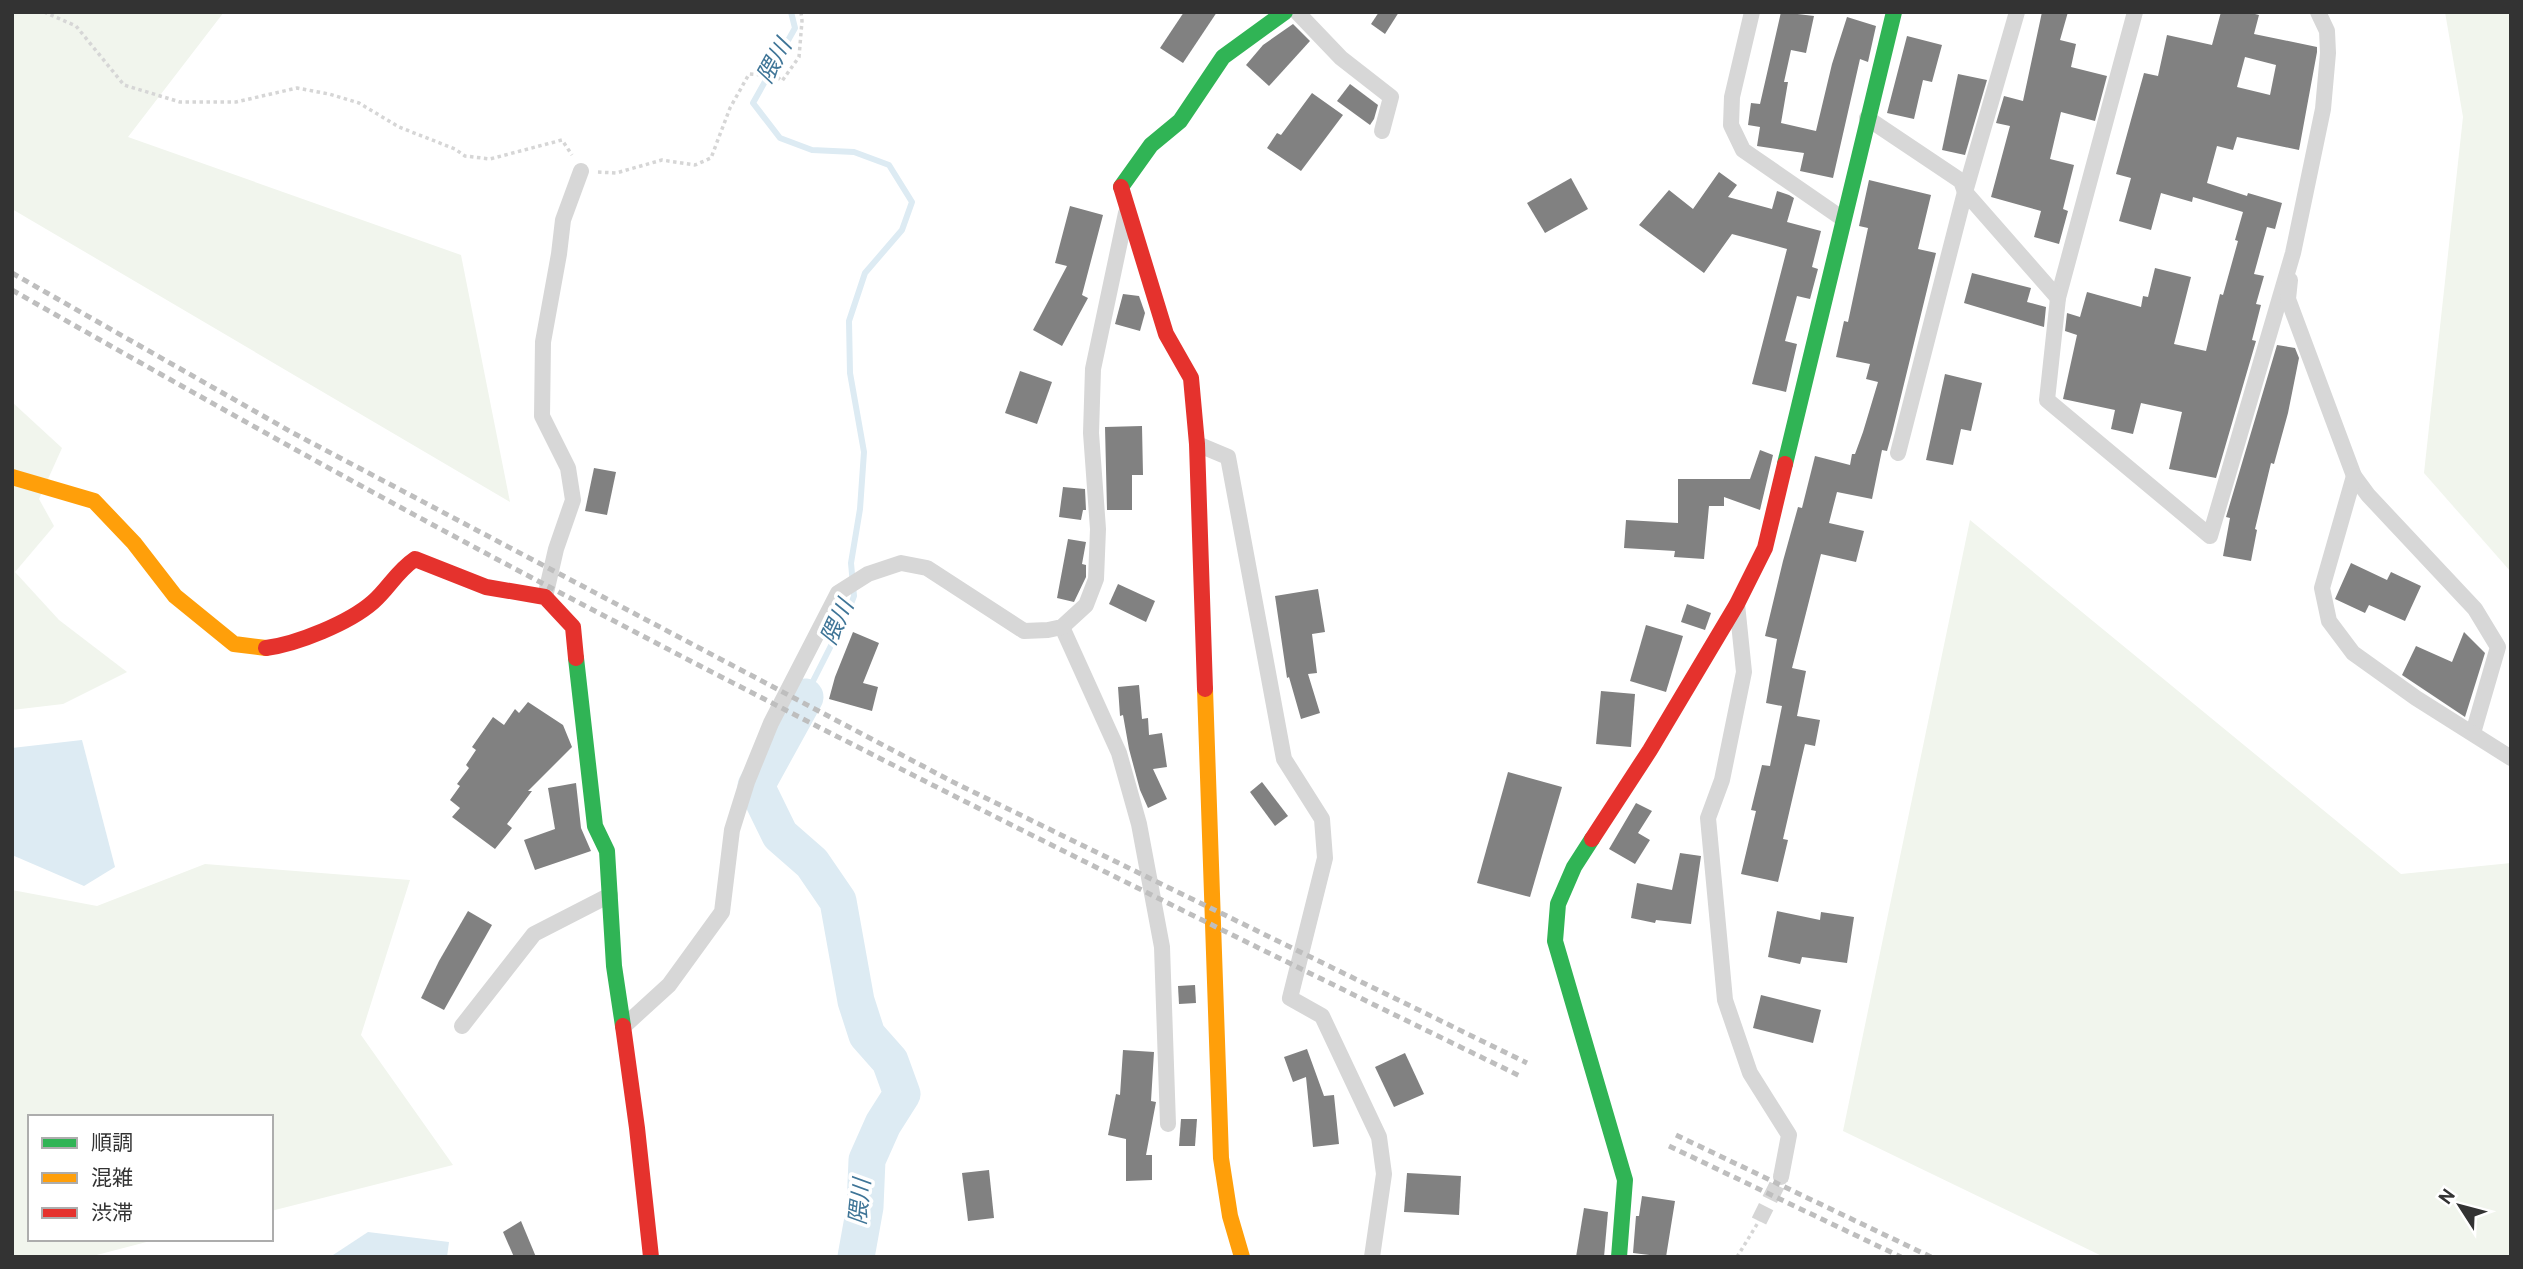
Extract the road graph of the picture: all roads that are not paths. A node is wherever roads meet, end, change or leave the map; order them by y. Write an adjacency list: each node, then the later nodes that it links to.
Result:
1 (1259, 12): 8 (street)
2 (1297, 12): 10 (street)
3 (1752, 12): 14 (street)
4 (1894, 12): 9 (street)
5 (2017, 12): 12 (street)
6 (2135, 12): 16 (street)
7 (2318, 12): 15 (street)
8 (1279, 17): 13 (street)
9 (1867, 118): 12 (street); 14 (street)
10 (1382, 131)
11 (581, 171): 21 (street)
12 (1965, 192): 16 (street); 18 (street)
13 (1126, 212): 17 (street); 23 (street)
14 (1843, 219): 22 (street)
15 (2292, 253): 16 (street); 19 (street)
16 (2058, 298)
17 (1197, 444): 32 (street); 33 (street)
18 (1898, 453)
19 (2354, 476): 24 (street); 24 (street)
20 (12, 477): 21 (street)
21 (545, 597): 26 (street)
22 (1737, 604): 30 (street); 34 (street)
23 (1062, 627): 28 (street); 29 (street)
24 (2473, 733): 25 (street)
25 (2511, 758)
26 (610, 895): 27 (street); 28 (street)
27 (462, 1026)
28 (623, 1027): 31 (street)
29 (1168, 1124)
30 (1781, 1177)
31 (651, 1257)
32 (1241, 1257)
33 (1372, 1257)
34 (1619, 1257)

